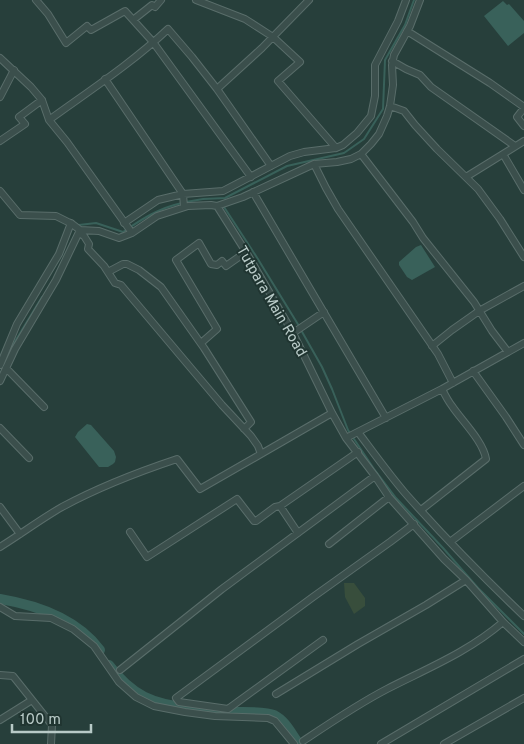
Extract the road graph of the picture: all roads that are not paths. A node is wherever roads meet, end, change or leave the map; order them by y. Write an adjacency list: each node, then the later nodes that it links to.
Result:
1 (36, 0): 7 (street)
2 (161, 0): 7 (street)
3 (196, 0): 9 (street)
4 (309, 0): 9 (street)
5 (406, 0): 25 (street)
6 (420, 0): 8 (street)
7 (133, 20): 10 (street)
8 (407, 31): 12 (street); 19 (street)
9 (273, 37): 15 (street); 25 (street)
10 (153, 42): 14 (street); 15 (street); 30 (street)
11 (0, 58): 13 (street)
12 (392, 61): 18 (street); 24 (street)
13 (14, 70): 16 (street); 17 (street)
14 (105, 79): 20 (street); 35 (street)
15 (217, 89): 29 (street)
16 (0, 97)
17 (42, 100): 20 (street); 22 (street)
18 (390, 106): 26 (street); 31 (street)
19 (524, 108): 21 (street)
20 (49, 120): 38 (street)
21 (524, 126)
22 (0, 141)
23 (524, 141): 24 (street)
24 (516, 146): 27 (street)
25 (336, 148): 29 (street)
26 (361, 154): 28 (street); 45 (street)
27 (503, 154): 31 (street); 32 (street)
28 (314, 164): 34 (street); 50 (street)
29 (271, 166): 30 (street)
30 (251, 177): 35 (street)
31 (466, 177): 42 (street)
32 (524, 190)
33 (0, 191): 37 (street)
34 (253, 192): 36 (street); 46 (street)
35 (183, 202): 36 (street); 38 (street); 40 (street)
36 (217, 206): 41 (street, Tutpara Main Road)
37 (71, 223): 39 (street); 52 (street)
38 (124, 224): 40 (street)
39 (79, 232): 40 (street); 43 (street); 52 (street)
40 (131, 232)
41 (246, 252): 47 (street, Tutpara Main Road); 48 (street)
42 (524, 256)
43 (108, 272): 48 (street); 61 (street)
44 (524, 286): 45 (street)
45 (479, 311): 50 (street); 51 (street)
46 (324, 312): 47 (street); 59 (street)
47 (298, 330): 58 (street, Tutpara Main Road)
48 (200, 343): 61 (street)
49 (524, 343): 51 (street)
50 (432, 346): 55 (street)
51 (508, 352): 53 (street)
52 (3, 367): 54 (street); 57 (street)
53 (473, 371): 55 (street); 64 (street)
54 (0, 381)
55 (453, 383): 56 (street)
56 (442, 389): 59 (street); 73 (street)
57 (44, 407)
58 (332, 412): 63 (street, Tutpara Main Road); 66 (street)
59 (386, 418): 62 (street)
60 (0, 428): 67 (street)
61 (244, 429): 66 (street)
62 (358, 432): 63 (street); 73 (street)
63 (346, 438): 65 (street, Tutpara Main Road)
64 (524, 444)
65 (358, 452): 68 (street, Tutpara Main Road); 71 (street)
66 (261, 454): 77 (street)
67 (29, 458)
68 (376, 476): 70 (street, Tutpara Main Road); 76 (street)
69 (524, 486): 78 (street)
70 (389, 497): 74 (street, Tutpara Main Road); 79 (street)
71 (280, 506): 75 (street); 76 (street)
72 (0, 507): 77 (street)
73 (421, 510): 78 (street)
74 (414, 524): 81 (street, Tutpara Main Road); 86 (street)
75 (130, 532)
76 (298, 533): 89 (street)
77 (20, 534): 80 (street)
78 (450, 542): 83 (street)
79 (329, 544)
80 (0, 547)
81 (466, 580): 84 (street, Tutpara Main Road); 91 (street)
82 (0, 607): 97 (street)
83 (524, 616)
84 (504, 622): 85 (street, Tutpara Main Road); 95 (street)
85 (521, 633): 87 (street, Tutpara Main Road)
86 (324, 640)
87 (524, 642)
88 (524, 659): 98 (street)
89 (120, 670)
90 (0, 674): 93 (street)
91 (276, 694)
92 (524, 698): 99 (street)
93 (32, 700): 94 (street); 96 (street)
94 (0, 720)
95 (302, 741)
96 (51, 744)
97 (294, 744)
98 (381, 744)
99 (444, 744)

